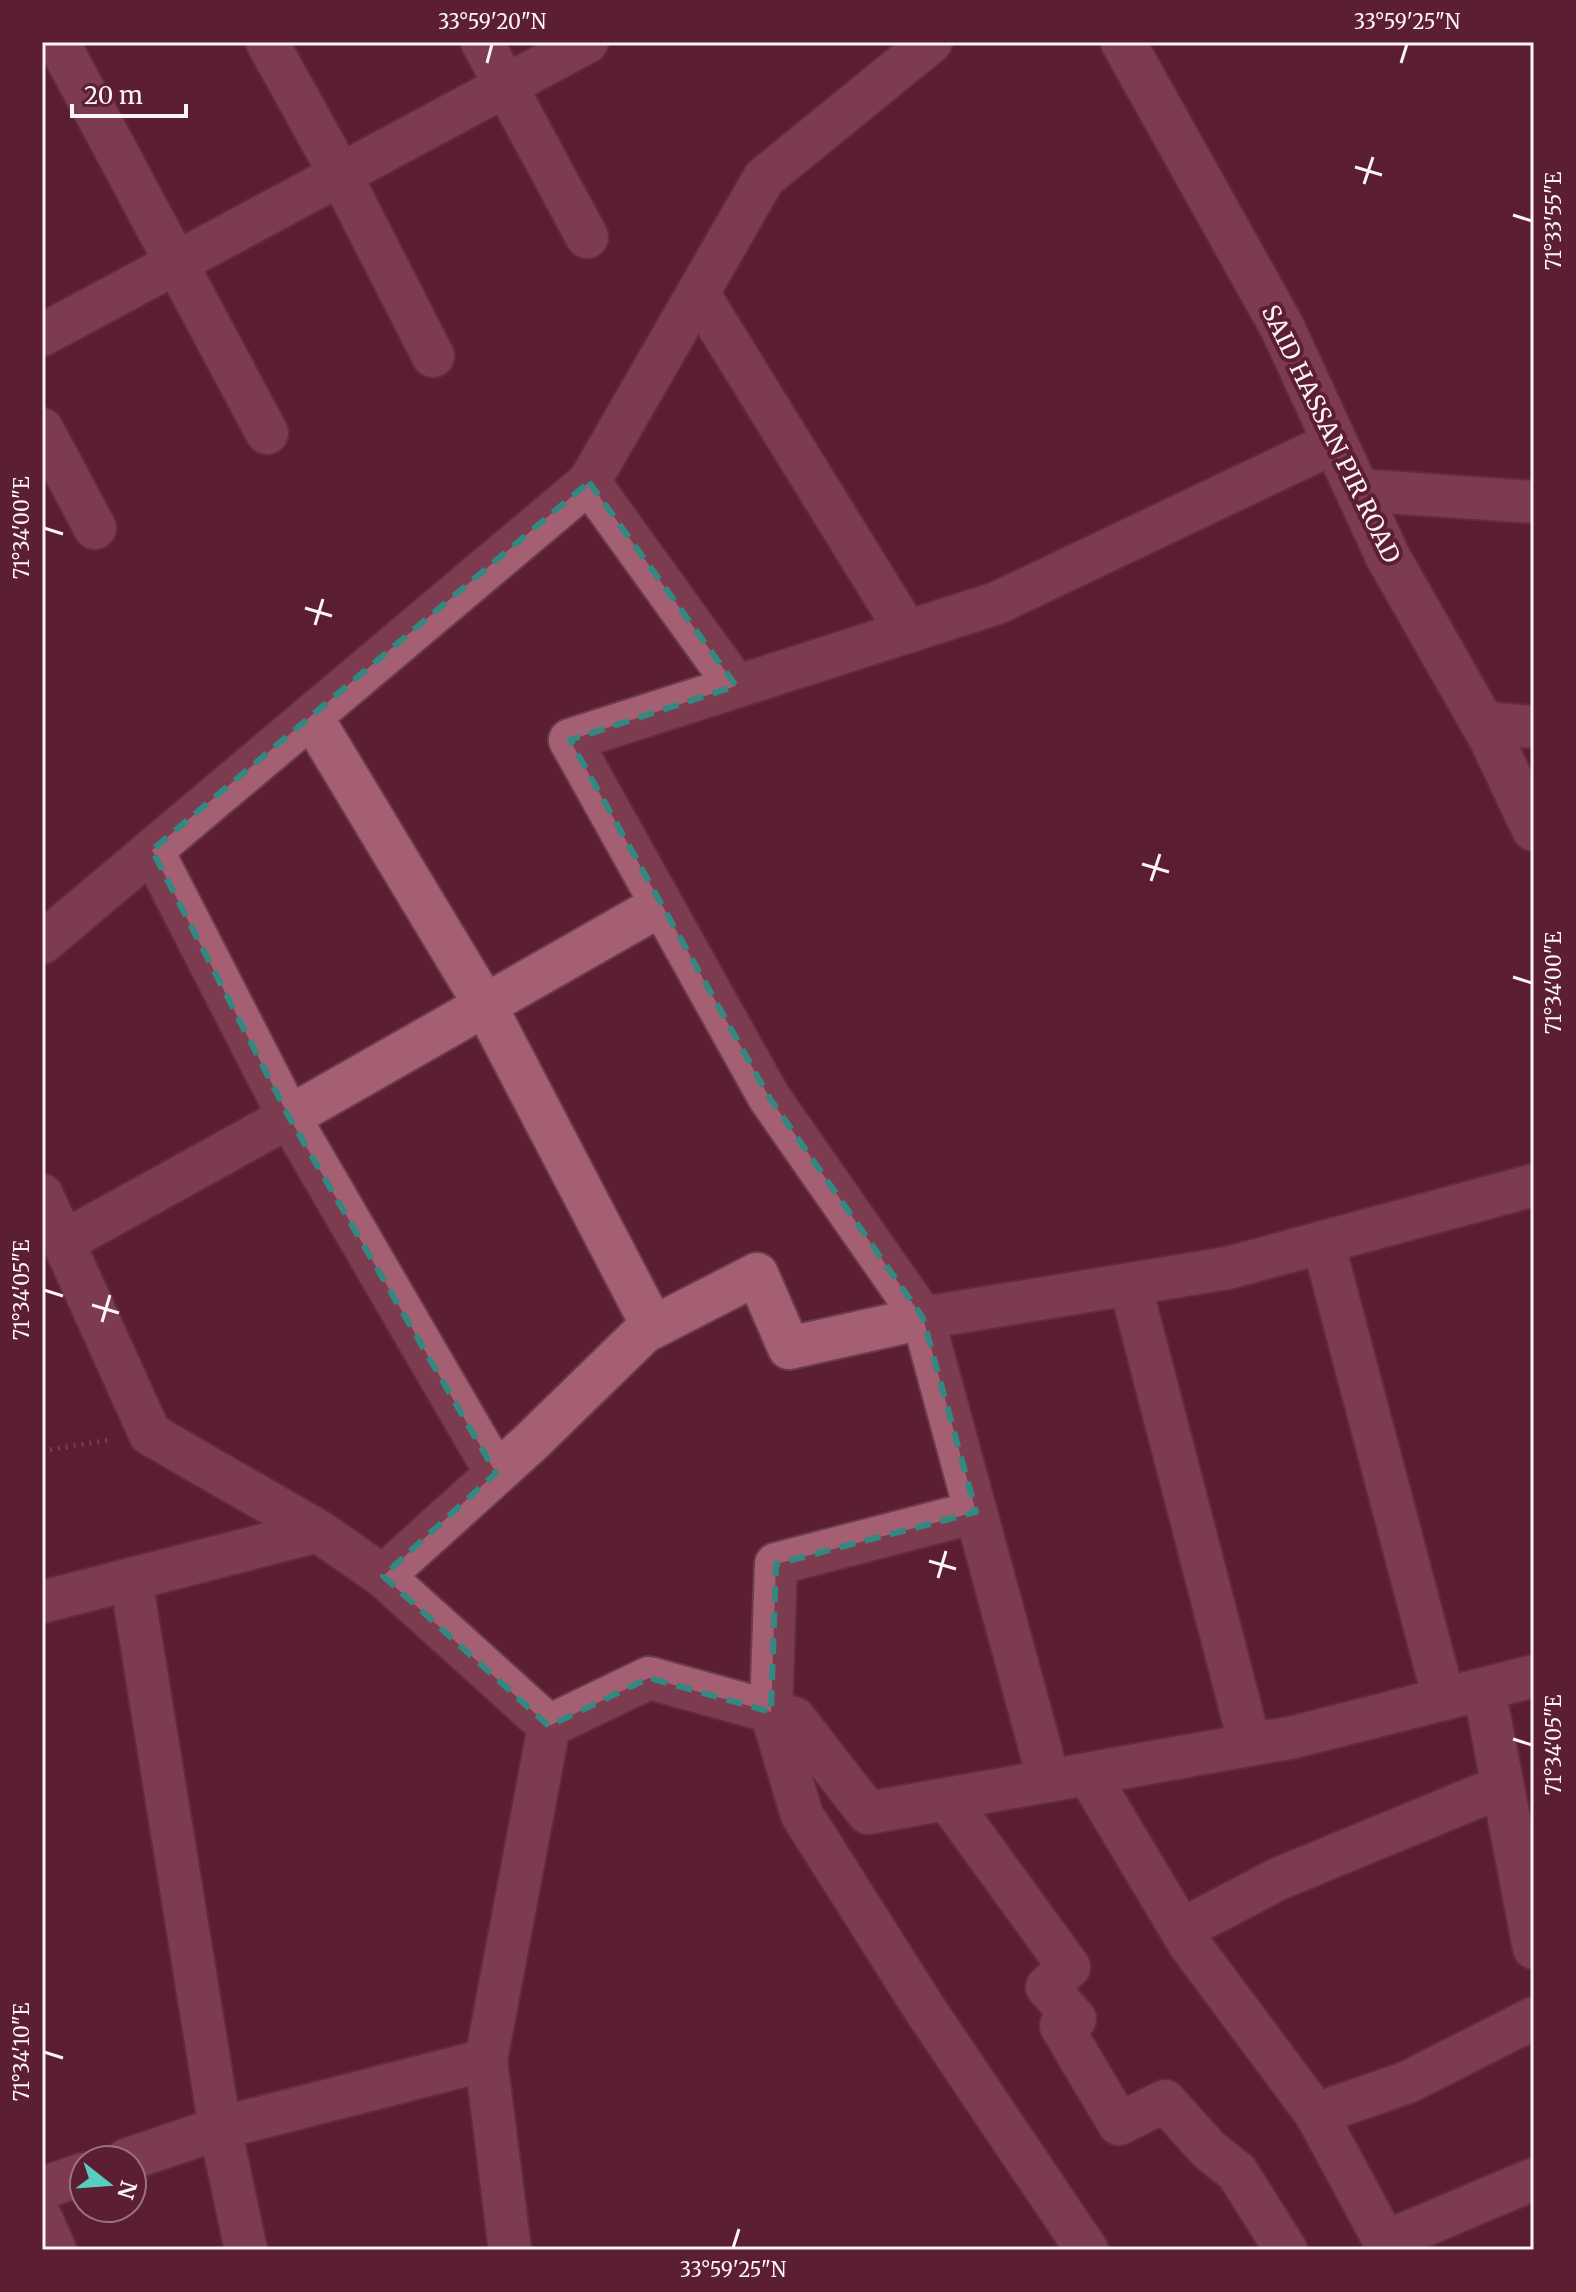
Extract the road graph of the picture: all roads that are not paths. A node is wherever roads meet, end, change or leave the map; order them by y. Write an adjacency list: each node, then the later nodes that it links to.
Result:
1 (58, 42): 10 (street)
2 (267, 42): 8 (street)
3 (482, 42): 7 (street)
4 (587, 42): 7 (street)
5 (931, 42): 11 (street)
6 (1123, 42): 16 (street, SAID HASSAN PIR ROAD)
7 (505, 86): 8 (street); 9 (street)
8 (340, 174): 10 (street); 13 (street)
9 (587, 237)
10 (176, 262): 12 (street); 15 (street)
11 (698, 293): 17 (street); 21 (street)
12 (42, 335)
13 (433, 356)
14 (42, 429): 20 (street)
15 (267, 433)
16 (1335, 442): 18 (street, SAID HASSAN PIR ROAD); 21 (street)
17 (589, 482): 22 (street); 23 (street)
18 (1357, 490): 19 (street); 24 (street, SAID HASSAN PIR ROAD)
19 (1534, 502)
20 (95, 528)
21 (907, 632): 22 (street)
22 (736, 686): 28 (street)
23 (311, 716): 27 (street); 30 (street)
24 (1483, 723): 25 (street); 26 (street, SAID HASSAN PIR ROAD)
25 (1534, 727)
26 (1534, 829)
27 (152, 850): 29 (street); 31 (street)
28 (661, 905): 30 (street); 37 (street)
29 (42, 943)
30 (485, 1005): 31 (street); 38 (street)
31 (289, 1117): 34 (street); 39 (street)
32 (1534, 1185): 35 (street)
33 (42, 1195): 34 (street)
34 (63, 1242): 41 (street)
35 (1323, 1242): 36 (street); 47 (street)
36 (1130, 1284): 37 (street); 50 (street)
37 (923, 1318): 38 (street); 40 (street)
38 (653, 1327): 39 (street)
39 (496, 1473): 42 (street)
40 (976, 1512): 48 (street); 51 (street)
41 (318, 1531): 42 (street); 43 (street)
42 (383, 1576): 49 (street)
43 (131, 1579): 44 (street); 59 (street)
44 (42, 1602)
45 (1534, 1676): 46 (street)
46 (1484, 1689): 47 (street); 52 (street)
47 (1444, 1699): 50 (street)
48 (771, 1712): 49 (street); 53 (street); 68 (street)
49 (549, 1726): 57 (street)
50 (1250, 1745): 51 (street)
51 (1069, 1777): 53 (street); 54 (street)
52 (1503, 1786): 54 (street); 55 (street)
53 (947, 1799): 69 (street)
54 (1181, 1930): 58 (street)
55 (1534, 1948)
56 (1534, 2018): 58 (street)
57 (486, 2060): 59 (street); 67 (street)
58 (1316, 2114): 62 (street)
59 (220, 2128): 60 (street); 66 (street)
60 (148, 2153)
61 (68, 2179): 63 (street)
62 (1534, 2179)
63 (42, 2188)
64 (42, 2220): 65 (street)
65 (55, 2250)
66 (246, 2250)
67 (510, 2250)
68 (1087, 2250)
69 (1286, 2250)

